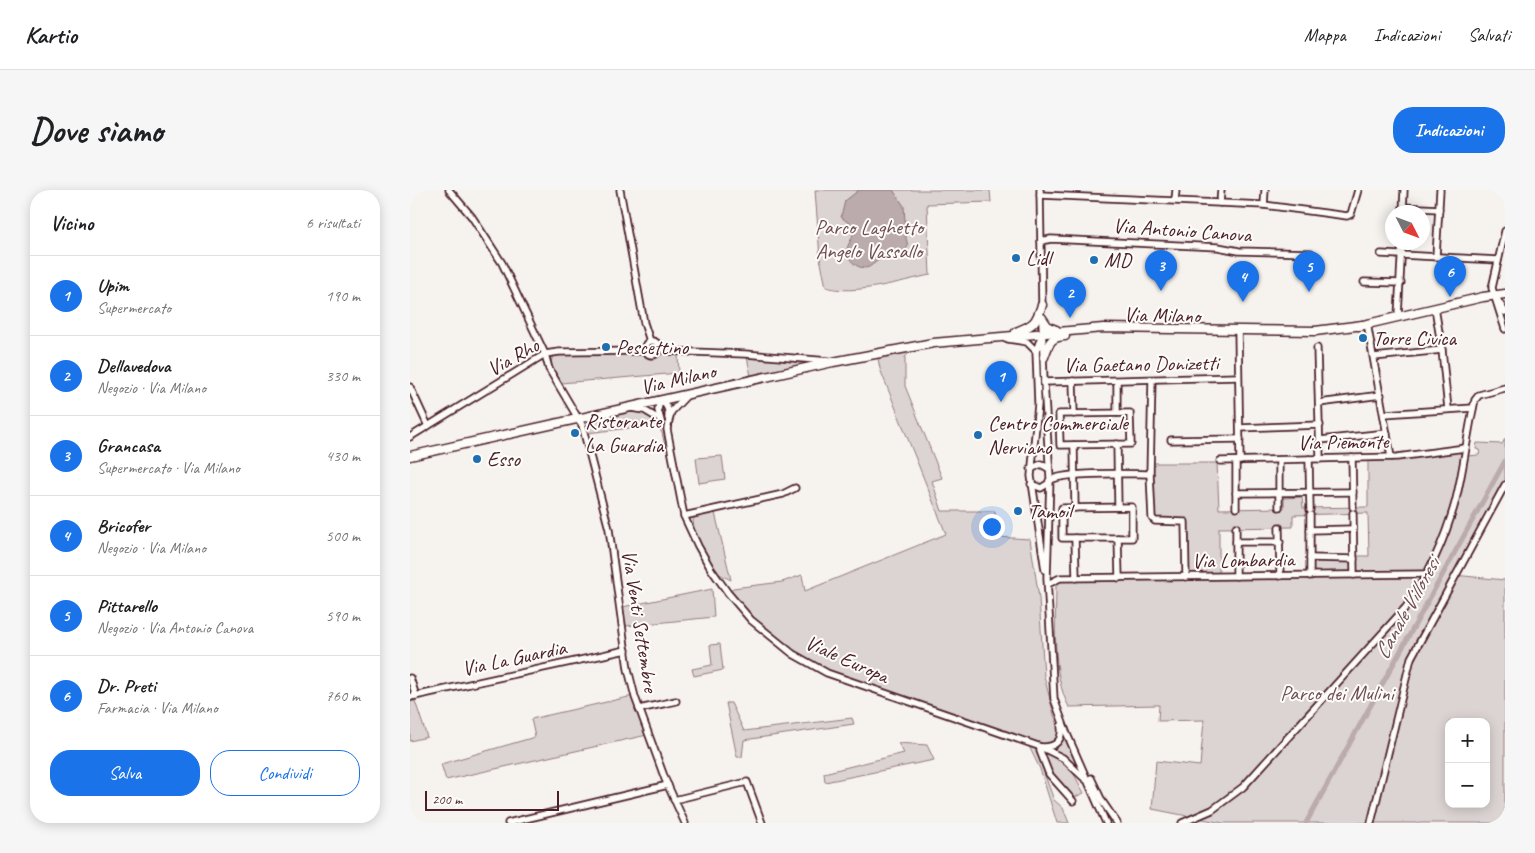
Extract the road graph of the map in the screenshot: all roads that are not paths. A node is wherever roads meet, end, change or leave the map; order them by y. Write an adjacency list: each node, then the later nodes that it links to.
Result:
1 (450, 190): 51 (street, Via Venti Settembre)
2 (620, 190): 45 (street)
3 (1129, 190): 12 (street)
4 (1176, 190): 13 (street)
5 (1221, 190): 14 (street)
6 (1265, 190): 15 (street)
7 (1358, 190): 15 (street)
8 (1404, 190): 16 (street)
9 (1440, 190): 18 (street)
10 (1040, 192): 11 (street); 20 (street)
11 (1084, 193): 12 (street)
12 (1128, 198): 13 (street)
13 (1175, 200): 14 (street)
14 (1220, 203): 15 (street)
15 (1264, 205)
16 (1403, 205)
17 (1430, 209): 18 (street)
18 (1439, 209): 25 (street)
19 (1505, 231): 26 (street)
20 (1041, 239): 22 (street, Via Antonio Canova); 31 (street)
21 (1402, 250): 24 (street)
22 (1312, 253)
23 (1381, 254): 24 (street)
24 (1402, 254): 25 (street); 28 (street)
25 (1436, 256): 26 (street)
26 (1498, 260): 30 (street)
27 (1364, 282): 28 (street)
28 (1401, 283): 34 (street)
29 (1505, 294): 30 (main road, Via Milano)
30 (1494, 295): 32 (main road, Via Milano); 33 (street); 37 (street)
31 (1042, 305): 35 (street); 43 (main road)
32 (1435, 308): 34 (main road, Via Milano); 49 (street)
33 (1505, 312)
34 (1398, 316): 36 (main road, Via Milano)
35 (1042, 318): 39 (main road); 40 (street)
36 (1365, 324): 42 (main road, Via Milano); 53 (street)
37 (1505, 329)
38 (1080, 330): 39 (main road, Via Milano); 41 (main road, Via Milano); 42 (main road, Via Milano)
39 (1061, 331): 40 (main road, Via Milano)
40 (1042, 332): 43 (main road, Via Milano); 50 (street); 52 (street)
41 (1103, 332): 42 (main road, Via Milano); 52 (main road)
42 (1238, 332): 55 (street)
43 (1007, 336): 44 (main road, Via Milano)
44 (955, 340): 50 (street, Via Milano); 54 (main road, Via Milano)
45 (650, 341): 46 (street, Via Rho); 48 (street)
46 (658, 346): 48 (street, Via Rho); 54 (street, Via Rho)
47 (1317, 348): 65 (street)
48 (645, 349): 51 (street, Via Rho)
49 (1442, 350): 53 (street); 68 (street)
50 (1036, 351): 93 (street)
51 (545, 354): 72 (street, Via Venti Settembre); 74 (street, Via Rho)
52 (1044, 357): 59 (street)
53 (1374, 357): 63 (street)
54 (833, 362): 62 (main road, Via Milano)
55 (1238, 378): 57 (street, Via Gaetano Donizetti); 76 (street)
56 (1117, 380): 57 (street, Via Gaetano Donizetti); 58 (street, Via Gaetano Donizetti); 70 (street)
57 (1152, 380): 95 (street)
58 (1073, 381): 59 (street, Via Gaetano Donizetti); 69 (street)
59 (1044, 382): 94 (street)
60 (410, 387): 74 (street)
61 (1505, 388): 67 (street)
62 (688, 394): 64 (main road, Via Milano); 73 (street, Viale Europa)
63 (1381, 395): 65 (street); 71 (street)
64 (660, 400): 66 (main road, Via Milano); 73 (street); 73 (street)
65 (1319, 403): 75 (street)
66 (630, 408): 72 (main road, Via Milano); 73 (street)
67 (1473, 408): 68 (street); 84 (street)
68 (1448, 409): 71 (street)
69 (1074, 414): 70 (street); 83 (street)
70 (1117, 414): 82 (street)
71 (1384, 414): 77 (street)
72 (578, 419): 85 (main road, Via Milano); 131 (street, Via Venti Settembre)
73 (665, 421): 111 (street, Viale Europa)
74 (428, 426): 78 (street, Via Rho)
75 (1320, 426): 76 (street); 81 (street)
76 (1240, 428): 79 (street)
77 (1387, 433): 81 (street); 86 (street)
78 (410, 437)
79 (1240, 439): 80 (street); 91 (street)
80 (1171, 440)
81 (1320, 440): 87 (street)
82 (1117, 444): 83 (street); 96 (street)
83 (1074, 445): 97 (street)
84 (1466, 448): 86 (street, Via Piemonte); 122 (street)
85 (410, 456)
86 (1391, 457): 88 (street, Via Piemonte)
87 (1320, 458): 88 (street, Via Piemonte); 89 (street, Via Piemonte)
88 (1352, 458): 104 (street)
89 (1309, 459): 90 (street, Via Piemonte); 103 (street)
90 (1279, 460): 91 (street, Via Piemonte); 106 (street)
91 (1238, 461): 92 (street, Via Piemonte); 105 (street)
92 (1220, 462)
93 (1031, 469): 94 (street); 100 (street)
94 (1049, 469): 98 (street); 99 (street)
95 (1150, 474): 96 (street); 127 (street)
96 (1118, 475): 97 (street); 107 (street)
97 (1074, 476): 98 (street); 109 (street)
98 (1058, 477): 99 (street)
99 (1049, 482): 100 (street); 130 (street)
100 (1031, 484): 130 (street)
101 (1505, 485): 149 (street)
102 (795, 488): 111 (street)
103 (1310, 492): 104 (street); 106 (street); 115 (street)
104 (1353, 492): 114 (street)
105 (1236, 493): 106 (street); 110 (street)
106 (1279, 493): 108 (street)
107 (1118, 507): 109 (street); 117 (street)
108 (1279, 507)
109 (1075, 508): 116 (street)
110 (1236, 508)
111 (684, 516): 138 (street, Viale Europa)
112 (1236, 527): 118 (street)
113 (1280, 527): 119 (street)
114 (1353, 529): 115 (street); 121 (street)
115 (1310, 530): 120 (street)
116 (1075, 538): 117 (street); 128 (street)
117 (1118, 538): 129 (street)
118 (1236, 542): 119 (street); 124 (street)
119 (1280, 542): 125 (street)
120 (1310, 558): 121 (street); 126 (street)
121 (1354, 559): 123 (street)
122 (1426, 574): 123 (street, Via Lombardia); 148 (street)
123 (1354, 575): 126 (street, Via Lombardia)
124 (1236, 576): 125 (street, Via Lombardia); 127 (street, Via Lombardia)
125 (1280, 576): 126 (street, Via Lombardia)
126 (1310, 576)
127 (1186, 577): 129 (street, Via Lombardia)
128 (1076, 578): 129 (street, Via Lombardia); 130 (street, Via Lombardia)
129 (1119, 578)
130 (1048, 580): 133 (street)
131 (626, 650): 134 (street, Via La Guardia); 136 (street, Via Venti Settembre)
132 (410, 678): 134 (street)
133 (1053, 684): 137 (street); 147 (street)
134 (413, 696)
135 (676, 701): 136 (street)
136 (639, 709): 139 (street, Via Venti Settembre)
137 (1059, 714): 138 (street); 140 (street)
138 (1041, 747): 140 (street, Viale Europa); 142 (street)
139 (668, 785): 141 (street, Via Venti Settembre); 143 (street)
140 (1091, 787): 146 (street)
141 (674, 800): 144 (street, Via Venti Settembre); 145 (street)
142 (1073, 801)
143 (508, 823)
144 (685, 823)
145 (762, 823)
146 (1106, 823)
147 (1117, 823)
148 (1182, 823)
149 (1371, 823)

